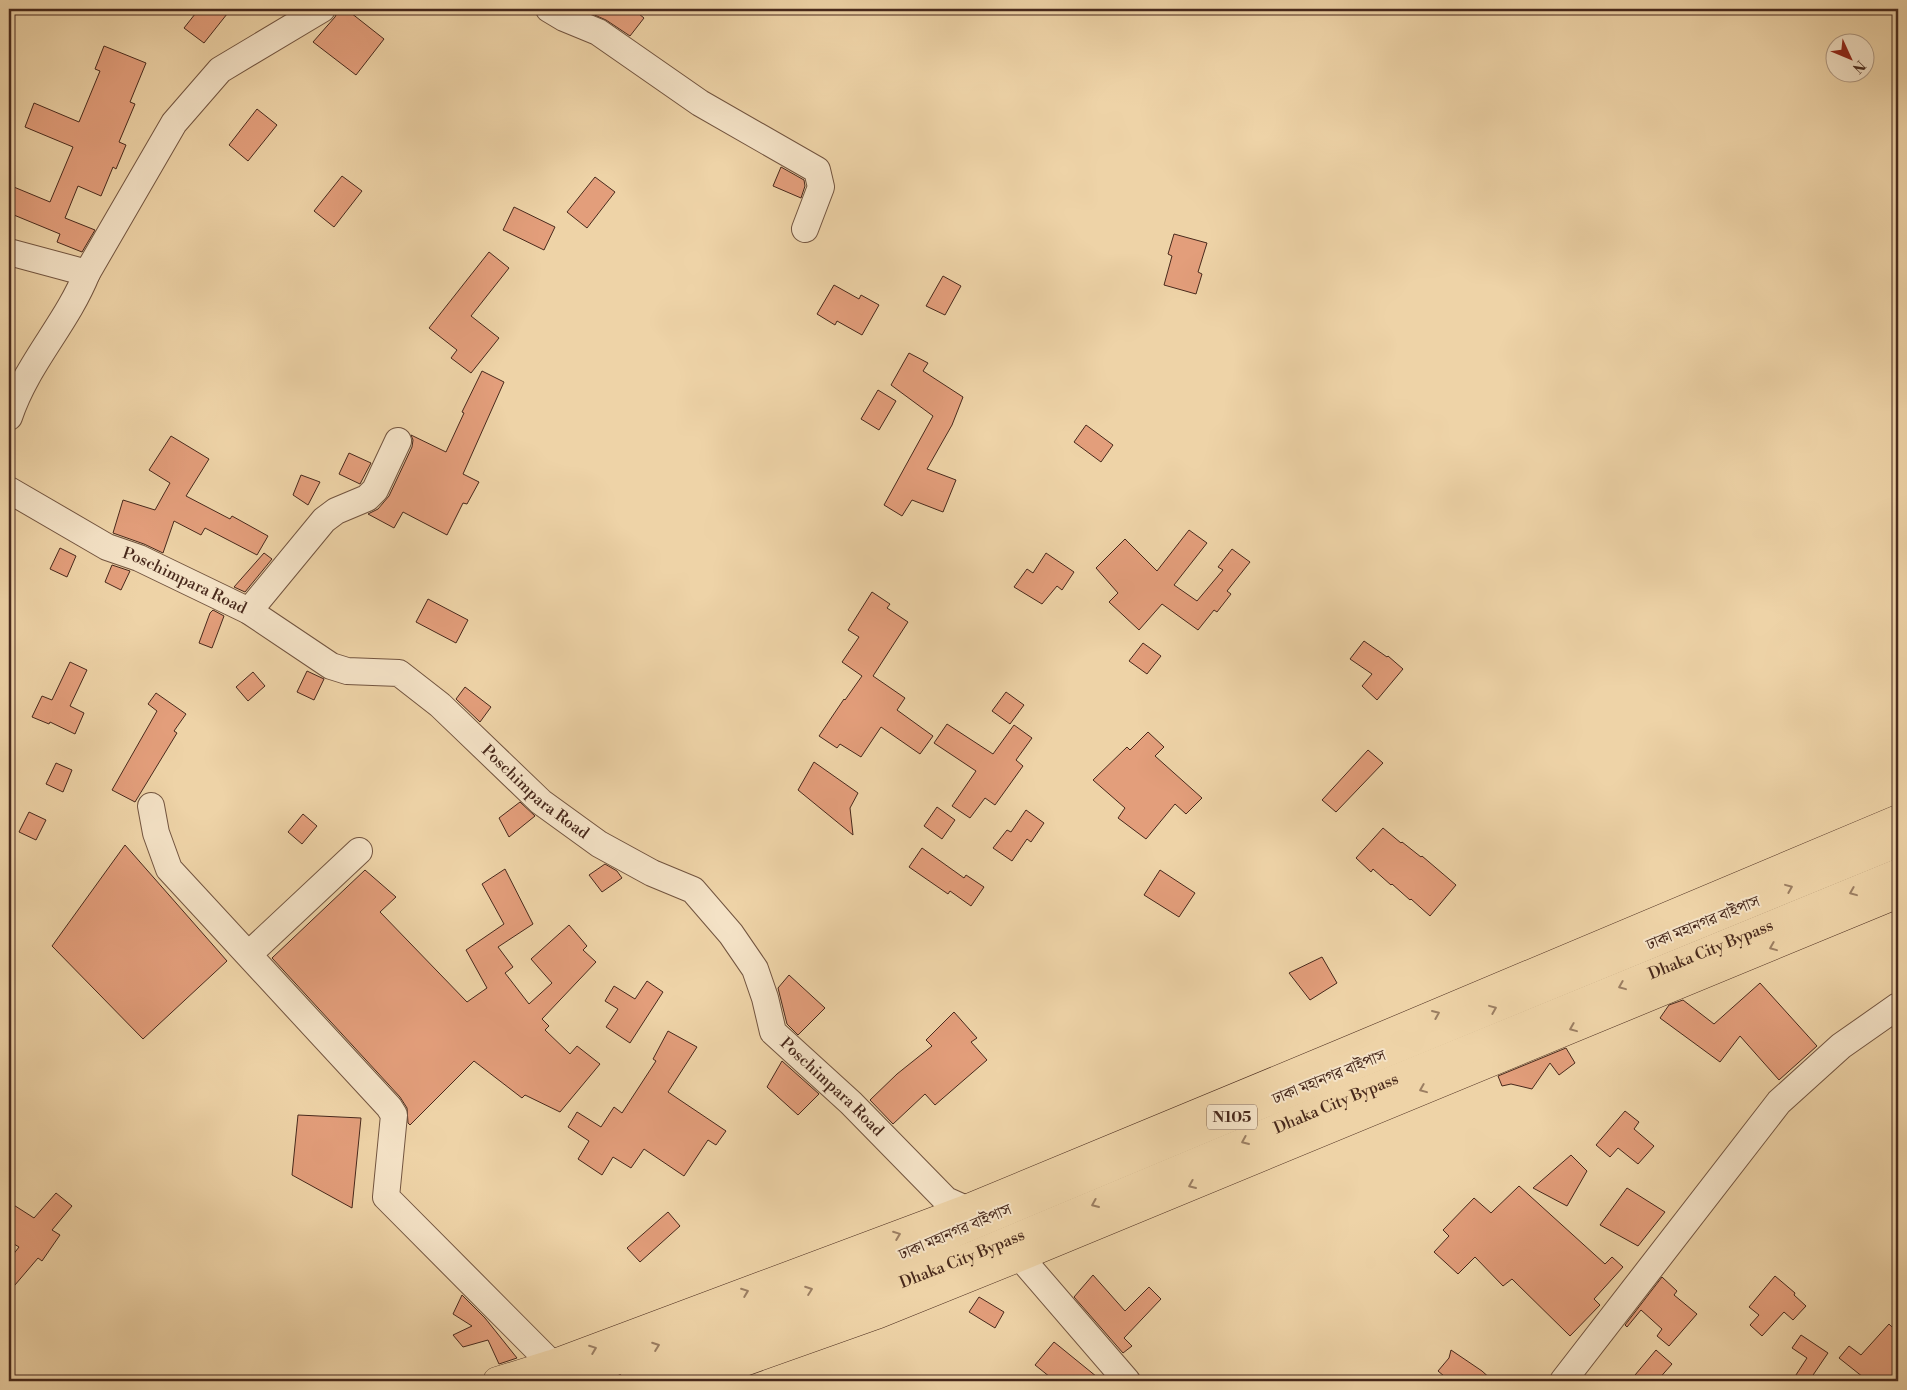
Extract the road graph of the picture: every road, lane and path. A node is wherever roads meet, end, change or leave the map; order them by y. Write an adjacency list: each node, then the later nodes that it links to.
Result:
1 (322, 9): 5 (street)
2 (549, 9): 3 (street)
3 (805, 229)
4 (9, 252): 5 (street)
5 (87, 272): 6 (street)
6 (9, 417)
7 (398, 441): 9 (street)
8 (9, 490): 9 (street, Poschimpara Road)
9 (248, 611): 18 (street, Poschimpara Road)
10 (151, 806): 16 (street)
11 (1898, 819): 18 (main road, one-way to 11)
12 (1898, 843): 20 (main road, ঢাকা মহানগর বাইপাস / N105, one-way to 12)
13 (359, 851): 16 (street)
14 (1898, 873): 22 (main road, Dhaka City Bypass / N105, one-way to 22)
15 (1898, 894): 19 (main road, one-way to 19)
16 (249, 954): 20 (street)
17 (1898, 1006): 25 (street)
18 (966, 1209): 20 (main road, one-way to 18)
19 (1020, 1257): 23 (main road); 24 (street)
20 (557, 1373): 21 (main road)
21 (497, 1381)
22 (633, 1381)
23 (691, 1381)
24 (1127, 1381)
25 (1563, 1381)

